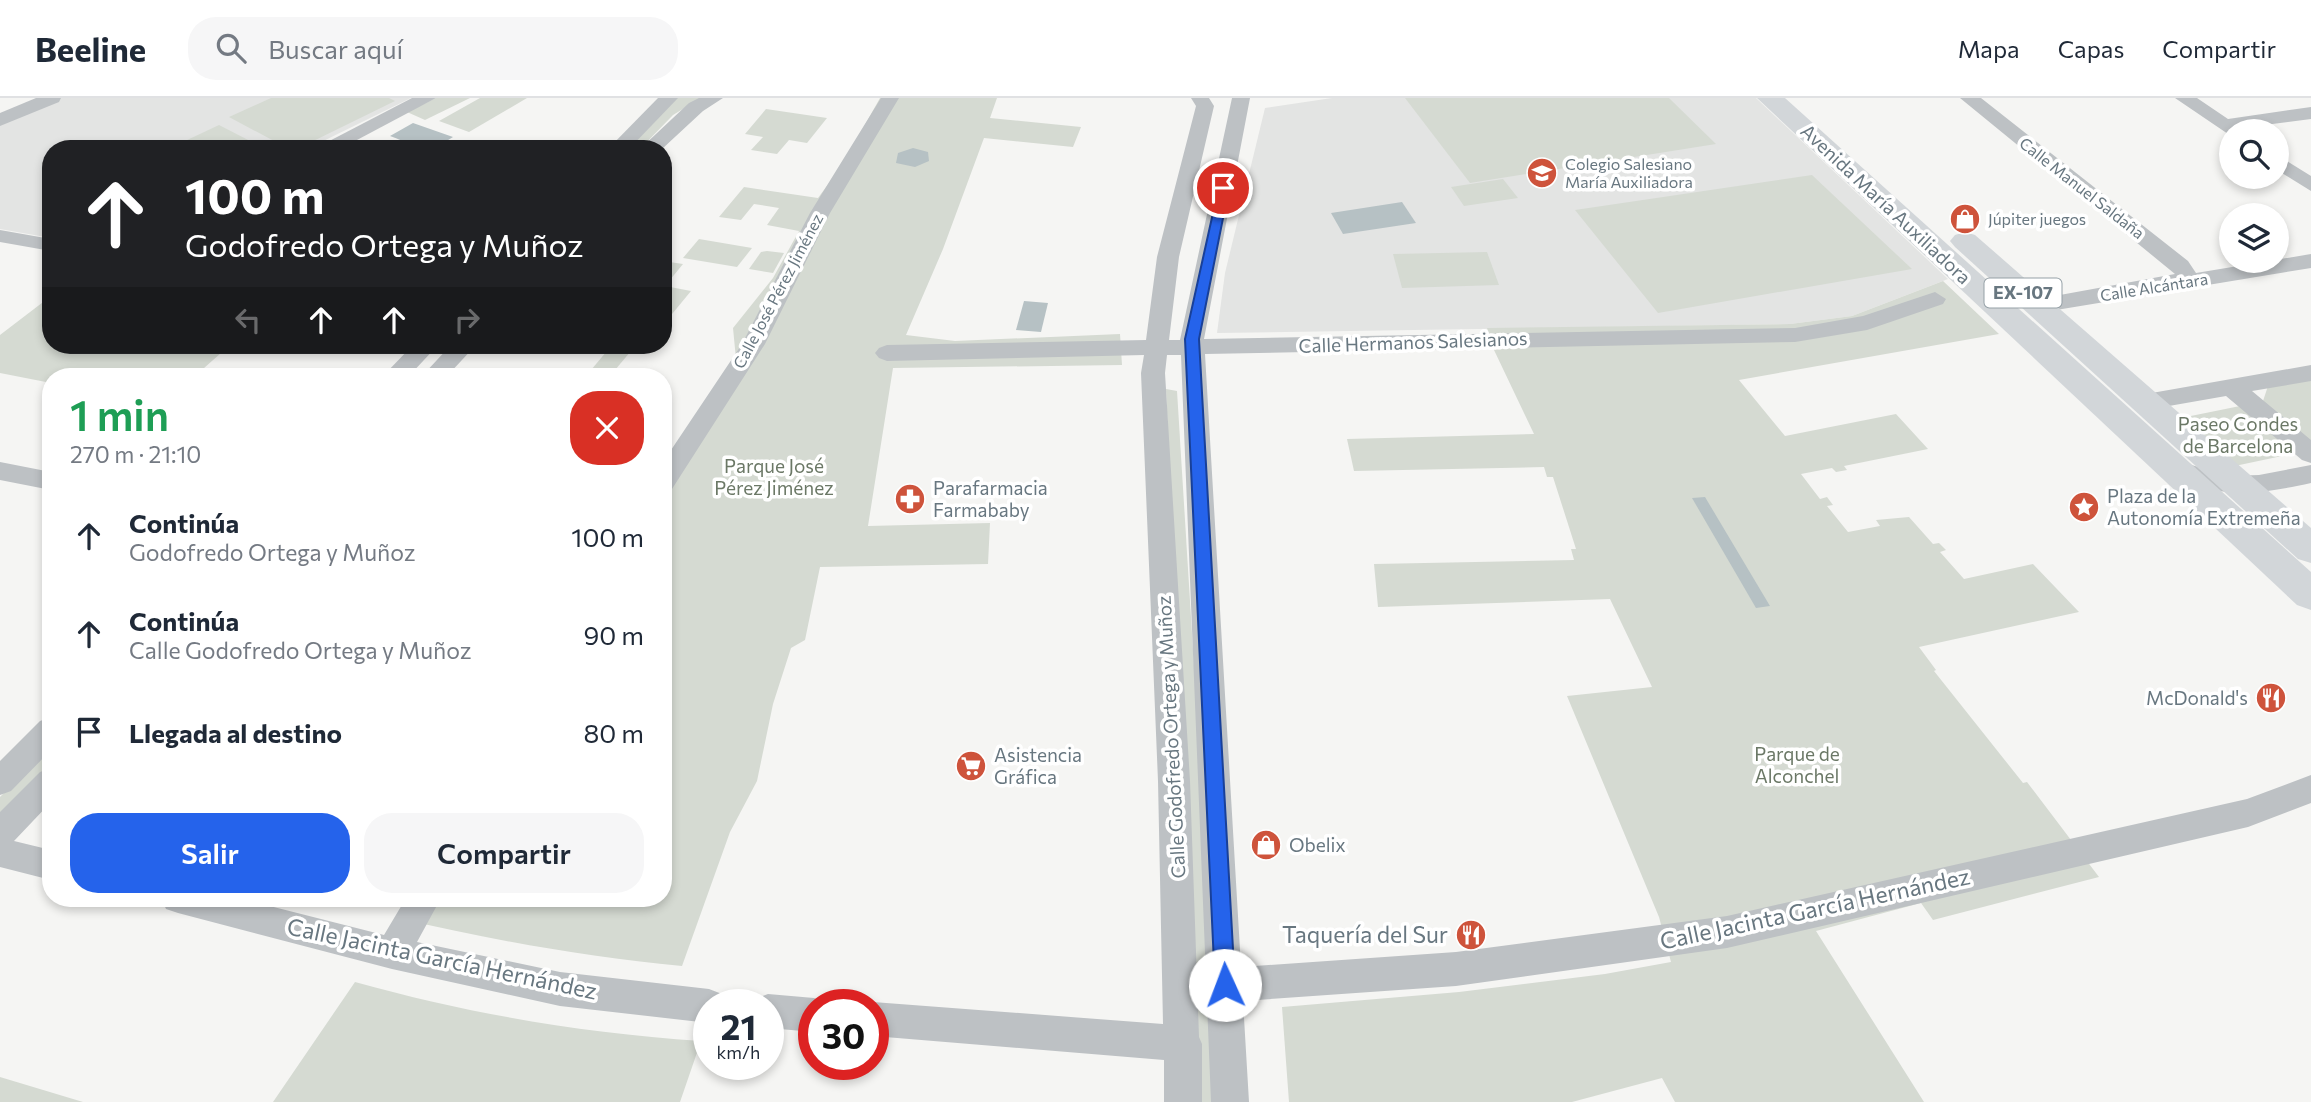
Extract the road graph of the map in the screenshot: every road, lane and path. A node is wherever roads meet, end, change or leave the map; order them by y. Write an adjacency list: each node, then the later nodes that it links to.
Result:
1 (52, 98): 14 (street)
2 (427, 98): 16 (street)
3 (669, 98): 17 (street)
4 (714, 98): 18 (street)
5 (890, 98): 41 (street, Calle José Pérez Jiménez)
6 (1200, 98): 19 (street, Calle Godofredo Ortega y Muñoz)
7 (1241, 98): 20 (street)
8 (1770, 98): 28 (main road, Avenida María Auxiliadora / EX-107)
9 (1804, 98): 28 (main road, Avenida María Auxiliadora / EX-107)
10 (1969, 98): 26 (street, Calle Manuel Saldaña)
11 (2185, 98): 15 (street)
12 (2311, 113): 13 (street)
13 (2278, 119)
14 (0, 120)
15 (2219, 122)
16 (342, 140)
17 (627, 140)
18 (660, 140)
19 (1193, 153): 20 (street); 33 (street, Calle Godofredo Ortega y Muñoz)
20 (1228, 163): 30 (street)
21 (2289, 169): 22 (street)
22 (2311, 184)
23 (0, 236): 24 (street)
24 (42, 243)
25 (2311, 261): 26 (street, Calle Alcántara)
26 (2184, 282): 28 (street, Calle Alcántara)
27 (1934, 299): 30 (street, Calle Hermanos Salesianos)
28 (2024, 312): 38 (main road, Avenida María Auxiliadora / EX-107); 40 (main road, Avenida María Auxiliadora / EX-107)
29 (887, 353): 33 (street)
30 (1193, 353): 33 (street); 58 (street)
31 (417, 354): 34 (street)
32 (455, 354): 35 (street)
33 (1154, 361): 61 (street, Calle Godofredo Ortega y Muñoz)
34 (403, 368)
35 (442, 368)
36 (2311, 373): 37 (street)
37 (2231, 387): 38 (street); 39 (street)
38 (2146, 402): 45 (main road, Avenida María Auxiliadora / EX-107)
39 (2311, 454)
40 (2172, 467): 45 (street); 47 (main road, Avenida María Auxiliadora / EX-107)
41 (672, 469)
42 (0, 471): 44 (street)
43 (2311, 474): 45 (street)
44 (42, 479)
45 (2241, 488): 46 (main road, Avenida María Auxiliadora / EX-107)
46 (2311, 550)
47 (2311, 595)
48 (42, 739): 49 (street)
49 (0, 782)
50 (2311, 789): 58 (street, Calle Jacinta García Hernández)
51 (42, 790): 52 (street)
52 (0, 834)
53 (0, 852): 54 (street)
54 (42, 863)
55 (213, 907): 57 (street, Calle Jacinta García Hernández)
56 (419, 907): 57 (street)
57 (392, 953): 59 (street, Calle Jacinta García Hernández)
58 (1225, 985): 63 (street)
59 (693, 1004)
60 (889, 1020): 61 (street)
61 (1184, 1044): 62 (street, Calle Godofredo Ortega y Muñoz)
62 (1183, 1102)
63 (1230, 1102)

